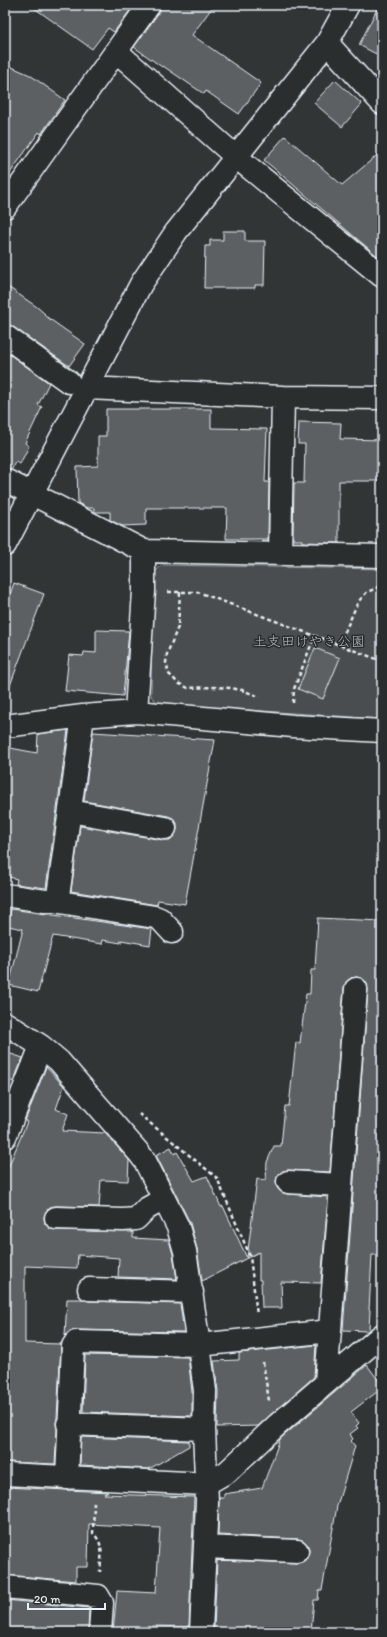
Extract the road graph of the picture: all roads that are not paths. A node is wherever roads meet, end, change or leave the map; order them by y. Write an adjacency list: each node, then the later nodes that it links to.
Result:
1 (149, 5): 4 (street)
2 (348, 5): 3 (street)
3 (327, 43): 5 (street); 6 (street)
4 (116, 52): 6 (street); 7 (street)
5 (382, 103)
6 (236, 156): 8 (street); 10 (street)
7 (5, 207)
8 (382, 276)
9 (5, 336): 10 (street)
10 (78, 385): 11 (street); 14 (street)
11 (283, 397): 12 (street); 17 (street)
12 (382, 398)
13 (5, 480): 14 (street)
14 (31, 494): 15 (street); 16 (street)
15 (5, 545)
16 (144, 551): 17 (street); 19 (street)
17 (280, 554): 18 (street)
18 (382, 556)
19 (136, 712): 20 (street); 22 (street)
20 (83, 716): 21 (street); 23 (street)
21 (5, 726)
22 (382, 731)
23 (70, 811): 24 (street); 26 (street)
24 (165, 828)
25 (5, 895): 26 (street)
26 (53, 901): 27 (street)
27 (172, 932)
28 (356, 989): 33 (street)
29 (5, 1023): 30 (street)
30 (41, 1046): 31 (street); 34 (street)
31 (5, 1137)
32 (288, 1182): 33 (street)
33 (341, 1185): 38 (street)
34 (164, 1199): 35 (street); 37 (street)
35 (56, 1218)
36 (89, 1289): 37 (street)
37 (192, 1292): 40 (street)
38 (330, 1331): 40 (street); 41 (street)
39 (382, 1335): 41 (street)
40 (200, 1345): 42 (street); 43 (street)
41 (326, 1382): 46 (street)
42 (68, 1424): 43 (street); 45 (street)
43 (204, 1429): 46 (street)
44 (5, 1474): 45 (street)
45 (67, 1478): 46 (street)
46 (206, 1484): 47 (street)
47 (205, 1547): 48 (street); 51 (street)
48 (297, 1550)
49 (5, 1586): 50 (street)
50 (100, 1632)
51 (201, 1632)

